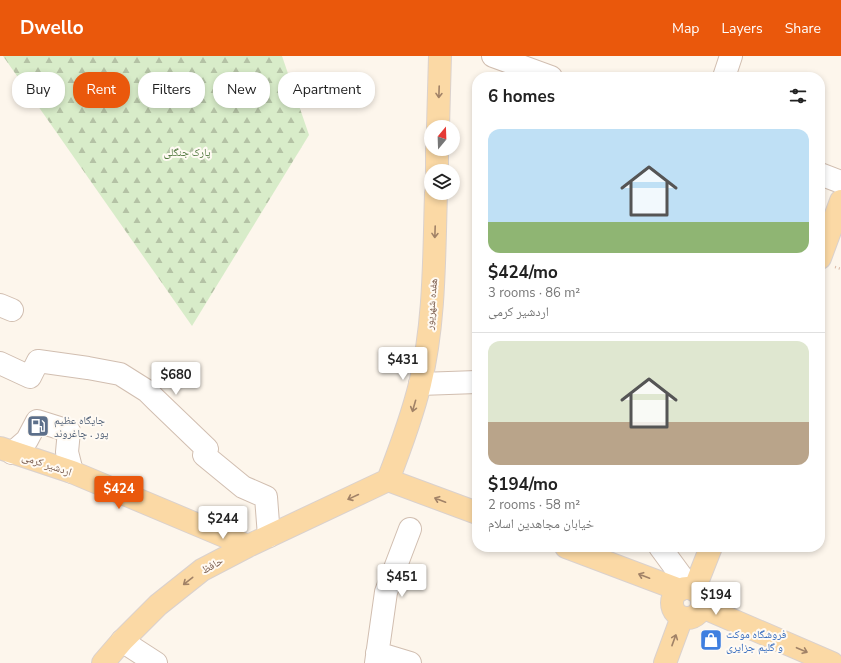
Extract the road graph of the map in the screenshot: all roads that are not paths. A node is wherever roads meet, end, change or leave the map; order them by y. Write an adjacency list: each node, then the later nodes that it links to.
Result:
1 (440, 56): 6 (main road, one-way to 6)
2 (493, 56): 4 (street)
3 (731, 56): 5 (street)
4 (537, 72)
5 (726, 72)
6 (438, 120)
7 (825, 176): 8 (street)
8 (841, 182)
9 (436, 200): 14 (main road, هفده شهریور, one-way to 14)
10 (841, 201): 11 (main road)
11 (825, 244)
12 (0, 363): 20 (street)
13 (472, 382): 14 (street)
14 (420, 384): 17 (main road, هفده شهریور, one-way to 17)
15 (6, 450): 16 (main road, اردشیر کرمی); 16 (street)
16 (72, 472): 21 (main road, اردشیر کرمی)
17 (388, 480): 18 (main road, one-way to 17); 20 (main road, حافظ, one-way to 20)
18 (472, 512)
19 (410, 529): 27 (street)
20 (269, 536): 21 (main road, حافظ)
21 (248, 546): 26 (main road, حافظ, one-way to 26)
22 (579, 552): 25 (main road, one-way to 22)
23 (663, 552): 25 (street)
24 (709, 552): 25 (main road)
25 (692, 594): 31 (main road, one-way to 25); 32 (main road, one-way to 32)
26 (122, 641): 28 (main road, حافظ); 29 (street)
27 (377, 658): 30 (street)
28 (103, 663)
29 (156, 663)
30 (410, 663)
31 (665, 663)
32 (832, 663)

